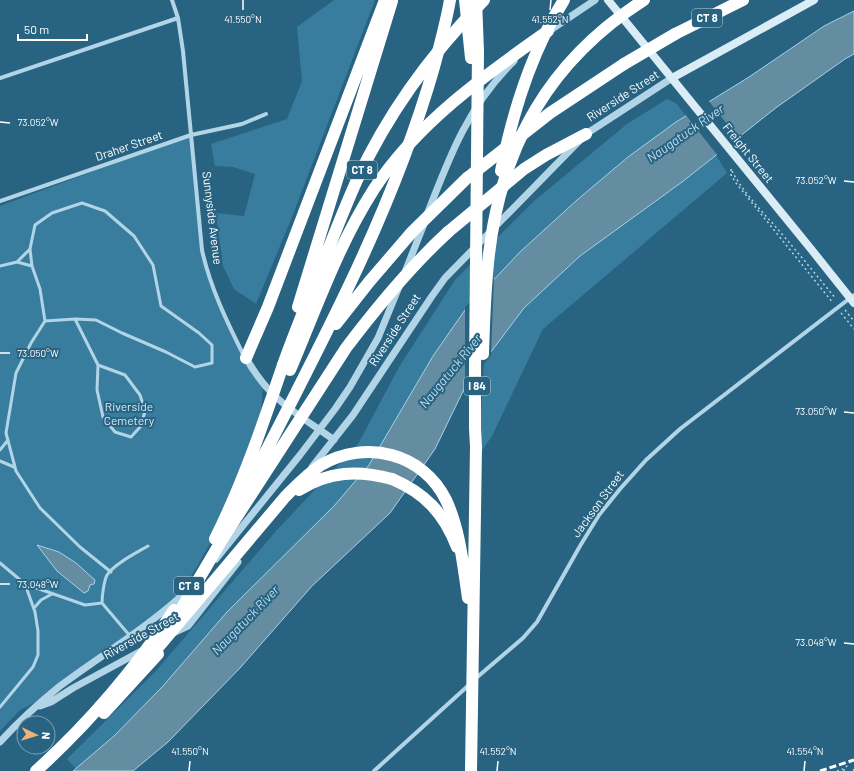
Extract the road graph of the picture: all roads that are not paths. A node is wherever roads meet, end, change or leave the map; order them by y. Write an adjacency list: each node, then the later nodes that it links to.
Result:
1 (172, 0): 14 (street, Sunnyside Avenue)
2 (384, 0): 31 (highway)
3 (392, 0): 33 (highway)
4 (450, 0): 30 (highway, bridge)
5 (465, 0): 17 (highway, bridge)
6 (476, 0): 17 (highway, I 84, bridge)
7 (483, 0): 33 (highway, CT 8); 37 (highway, I 84, bridge)
8 (564, 0): 37 (highway, bridge)
9 (595, 0): 15 (street, Riverside Street)
10 (608, 0): 18 (main road, Freight Street)
11 (644, 0): 37 (highway, bridge)
12 (743, 0): 30 (highway, CT 8, bridge)
13 (814, 0): 18 (main road, Riverside Street)
14 (178, 18): 16 (street); 21 (street, Sunnyside Avenue)
15 (556, 25): 33 (highway); 34 (street, Riverside Street)
16 (0, 78)
17 (478, 78): 37 (highway, I 84, bridge)
18 (672, 78): 20 (street, Riverside Street); 27 (main road, Freight Street)
19 (266, 114): 21 (street, Draher Street)
20 (586, 134): 36 (street, Riverside Street); 41 (highway, bridge)
21 (191, 135): 22 (street, Draher Street); 31 (street, Sunnyside Avenue)
22 (0, 201)
23 (30, 249): 24 (lane); 26 (lane); 28 (lane)
24 (17, 262): 25 (lane); 26 (lane)
25 (0, 266)
26 (32, 266): 29 (lane)
27 (853, 299): 56 (street, Jackson Street)
28 (75, 319): 29 (lane); 32 (lane)
29 (45, 321): 35 (lane)
30 (322, 343): 41 (highway, CT 8, bridge)
31 (246, 358): 34 (street, Sunnyside Avenue)
32 (98, 365): 32 (lane)
33 (285, 366): 55 (highway, CT 8, bridge)
34 (320, 429): 36 (street, Sunnyside Avenue); 50 (street, Riverside Street)
35 (8, 440): 38 (lane); 40 (lane)
36 (334, 440): 53 (street, Riverside Street)
37 (476, 447): 49 (highway, I 84, bridge)
38 (0, 450)
39 (0, 461): 40 (lane)
40 (14, 466): 44 (lane)
41 (223, 538): 51 (highway, CT 8, bridge)
42 (148, 546): 44 (lane)
43 (0, 563): 45 (lane)
44 (111, 572): 47 (lane)
45 (25, 584): 46 (lane); 48 (lane)
46 (52, 594): 47 (lane); 48 (lane)
47 (102, 603): 50 (lane)
48 (34, 608): 52 (lane)
49 (474, 627): 51 (highway, bridge); 55 (highway, bridge); 57 (highway, I 84, bridge)
50 (130, 636): 53 (street, Riverside Street)
51 (150, 658): 55 (highway, CT 8, bridge)
52 (0, 707)
53 (35, 709): 54 (street, Riverside Street)
54 (0, 742)
55 (37, 771)
56 (374, 771)
57 (471, 771)

